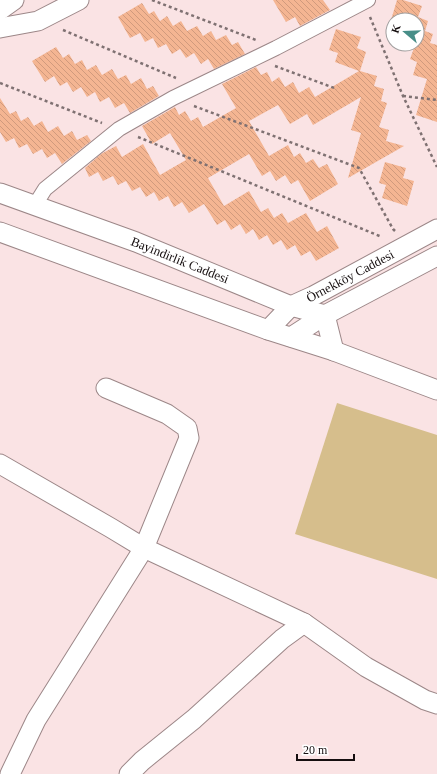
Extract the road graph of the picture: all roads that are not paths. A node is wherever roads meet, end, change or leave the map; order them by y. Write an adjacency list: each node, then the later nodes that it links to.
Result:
1 (14, 0): 4 (street)
2 (78, 0): 5 (street)
3 (366, 1): 7 (street)
4 (0, 10)
5 (0, 28)
6 (0, 193): 7 (street, Bayindirlik Caddesi)
7 (35, 205): 11 (street, Bayindirlik Caddesi)
8 (437, 229): 11 (street, Örnekköy Caddesi)
9 (0, 232): 13 (street)
10 (437, 256): 12 (street, Örnekköy Caddesi)
11 (290, 306): 12 (street, Bayindirlik Caddesi); 13 (street, Örnekköy Caddesi)
12 (325, 315): 14 (street, Örnekköy Caddesi); 15 (street)
13 (268, 330): 14 (street)
14 (291, 337): 15 (street)
15 (334, 351): 17 (street)
16 (106, 388): 19 (street)
17 (437, 390)
18 (0, 464): 19 (street)
19 (144, 548): 20 (street); 22 (street)
20 (304, 624): 21 (street); 23 (street)
21 (437, 704)
22 (10, 774)
23 (129, 774)

